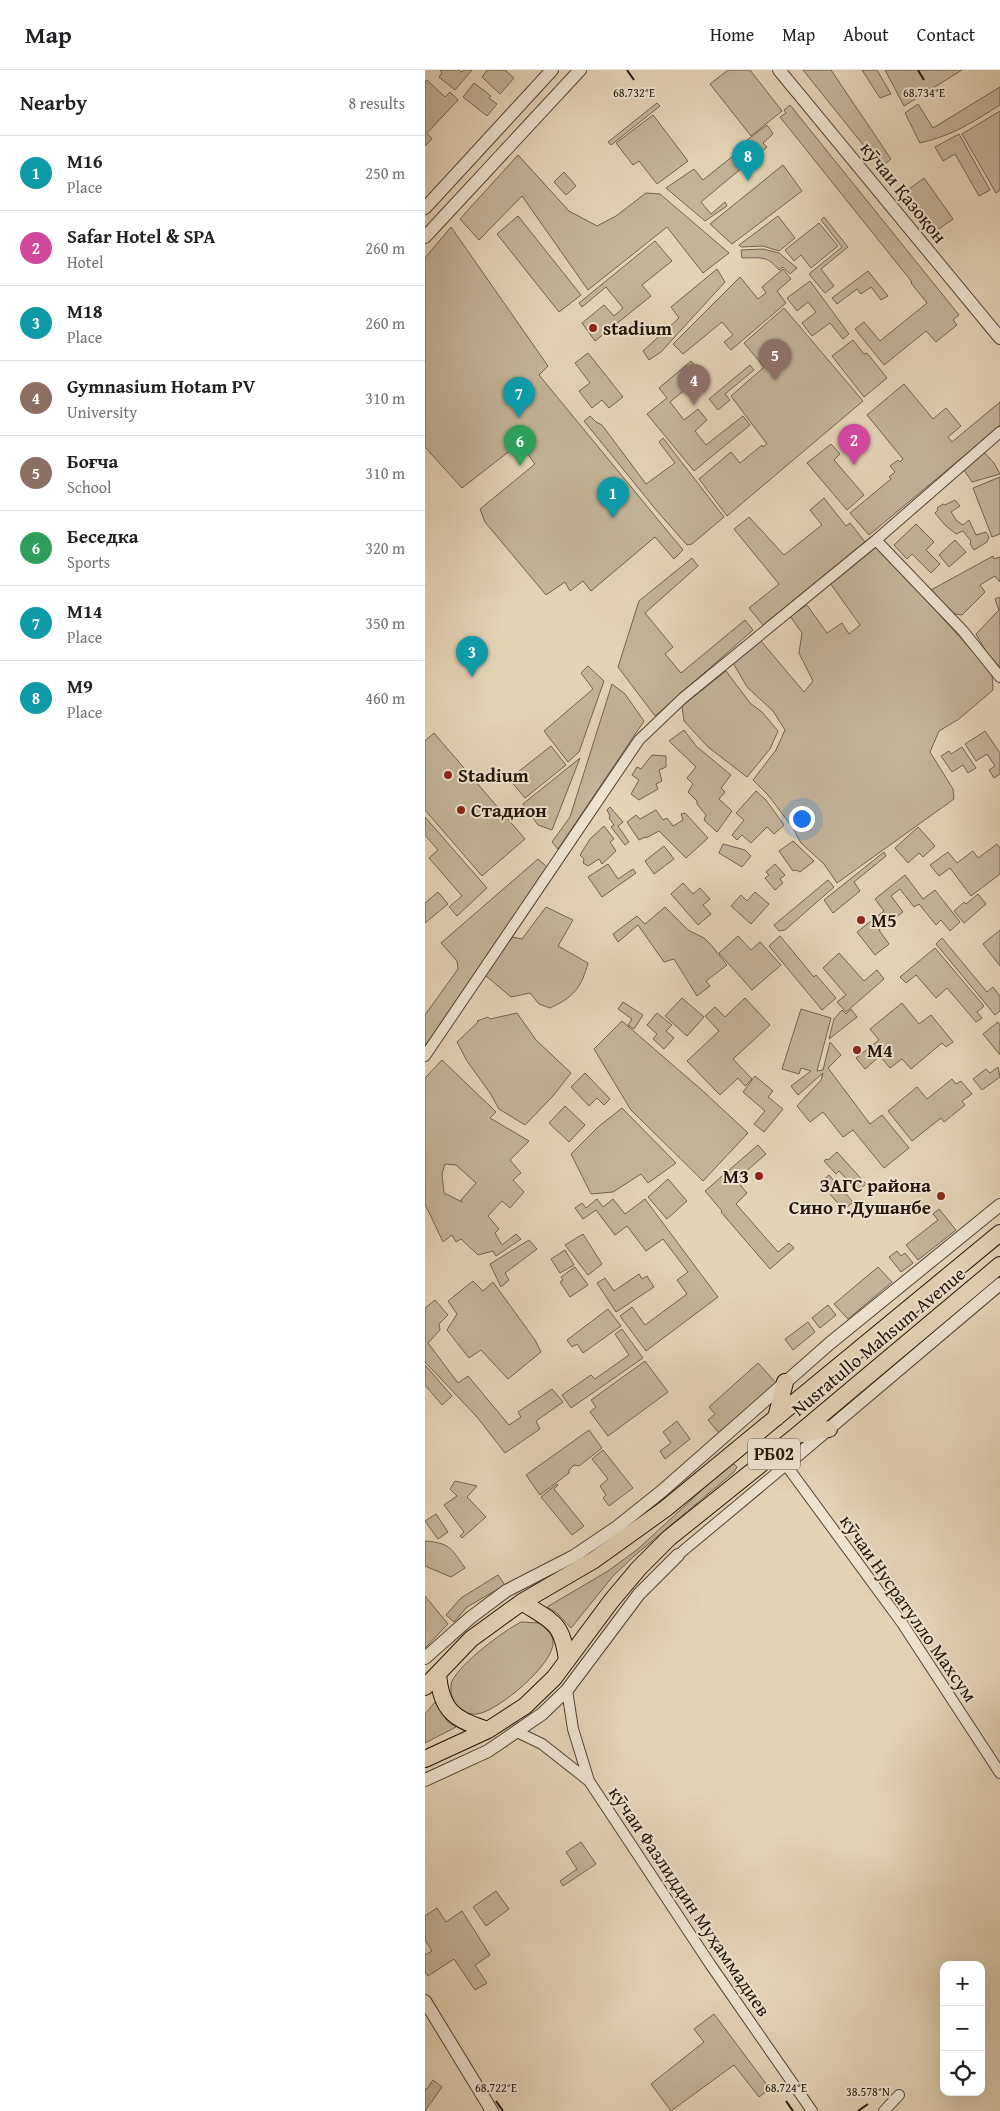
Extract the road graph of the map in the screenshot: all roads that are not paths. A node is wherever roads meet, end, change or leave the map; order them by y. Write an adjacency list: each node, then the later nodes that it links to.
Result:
1 (552, 70): 4 (street)
2 (580, 70): 5 (street)
3 (779, 70): 6 (street, кӯчаи Қазоқон)
4 (425, 208)
5 (425, 237)
6 (1000, 338)
7 (1000, 432): 8 (street)
8 (876, 540): 9 (street); 10 (street)
9 (1000, 677)
10 (425, 1056)
11 (1000, 1205): 15 (street)
12 (1000, 1234): 16 (highway, Nusratullo Mahsum Avenue / РБ02)
13 (1000, 1265): 18 (highway, Nusratullo Mahsum Avenue / РБ02)
14 (1000, 1284): 17 (street)
15 (785, 1382): 16 (highway); 22 (street)
16 (776, 1418): 21 (highway, Nusratullo Mahsum Avenue / РБ02)
17 (829, 1429): 18 (highway); 19 (street)
18 (796, 1436): 23 (highway, Nusratullo Mahsum Avenue / РБ02)
19 (786, 1465): 20 (street); 30 (street, кӯчаи Нусратулло Махсум)
20 (677, 1555): 26 (street)
21 (522, 1602): 23 (highway); 24 (highway, Nusratullo Mahsum Avenue / РБ02)
22 (425, 1658)
23 (567, 1660): 27 (highway, Nusratullo Mahsum Avenue / РБ02)
24 (438, 1674): 25 (highway, Nusratullo Mahsum Avenue / РБ02); 27 (highway)
25 (425, 1687)
26 (567, 1690): 28 (street); 32 (street)
27 (488, 1730): 29 (highway, Nusratullo Mahsum Avenue / РБ02)
28 (517, 1732): 31 (street); 32 (street, кӯчаи Фазлиддин Муҳаммадиев)
29 (425, 1760)
30 (1000, 1773)
31 (425, 1780)
32 (589, 1781): 36 (street, кӯчаи Фазлиддин Муҳаммадиев)
33 (425, 2001): 35 (street)
34 (899, 2095): 37 (street)
35 (492, 2111)
36 (812, 2111)
37 (884, 2111)

